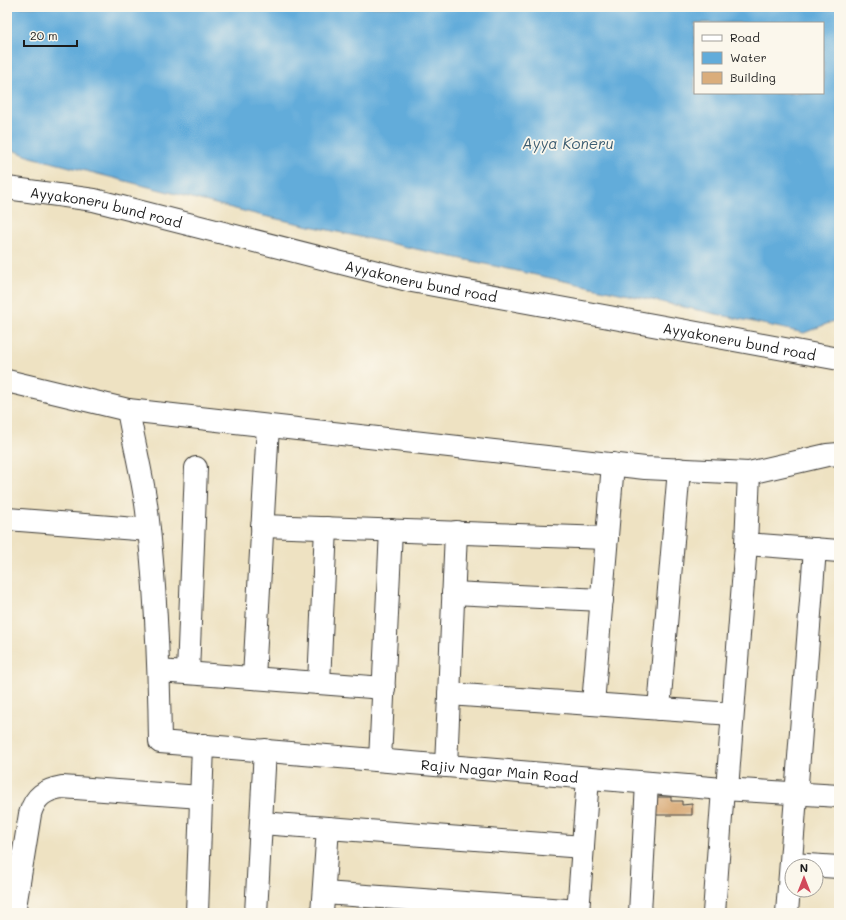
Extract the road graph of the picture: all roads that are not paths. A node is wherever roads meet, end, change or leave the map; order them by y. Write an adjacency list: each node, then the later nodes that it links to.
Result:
1 (7, 188): 2 (street, Ayyakoneru bund road)
2 (839, 359)
3 (7, 381): 4 (street)
4 (128, 410): 5 (street); 14 (street)
5 (268, 426): 7 (street); 12 (street)
6 (839, 454): 10 (street)
7 (613, 464): 9 (street); 17 (street)
8 (196, 468): 24 (street)
9 (679, 469): 10 (street); 30 (street)
10 (749, 473): 18 (street)
11 (7, 519): 14 (street)
12 (262, 526): 13 (street); 25 (street)
13 (326, 528): 15 (street); 26 (street)
14 (148, 530): 23 (street)
15 (391, 530): 16 (street); 27 (street)
16 (456, 532): 17 (street); 21 (street)
17 (607, 538): 22 (street)
18 (746, 544): 19 (street); 31 (street)
19 (815, 549): 20 (street); 39 (street)
20 (839, 551)
21 (454, 593): 22 (street); 28 (street)
22 (602, 600): 29 (street)
23 (159, 671): 24 (street); 32 (street, Rajiv Nagar Main Road)
24 (188, 673): 25 (street)
25 (254, 678): 26 (street)
26 (319, 683): 27 (street)
27 (384, 688): 34 (street)
28 (449, 694): 29 (street); 35 (street)
29 (593, 704): 30 (street)
30 (659, 709): 31 (street)
31 (732, 714): 38 (street)
32 (203, 745): 33 (street, Rajiv Nagar Main Road); 41 (street)
33 (265, 750): 34 (street, Rajiv Nagar Main Road); 42 (street)
34 (380, 760): 35 (street, Rajiv Nagar Main Road)
35 (446, 766): 36 (street, Rajiv Nagar Main Road)
36 (588, 778): 37 (street, Rajiv Nagar Main Road); 44 (street)
37 (647, 783): 38 (street, Rajiv Nagar Main Road); 56 (street)
38 (725, 789): 39 (street, Rajiv Nagar Main Road); 57 (street)
39 (796, 793): 40 (street, Rajiv Nagar Main Road); 45 (street)
40 (839, 796)
41 (201, 797): 53 (street); 54 (street)
42 (261, 823): 43 (street); 55 (street)
43 (328, 828): 44 (street); 49 (street)
44 (583, 847): 52 (street)
45 (791, 858)
46 (824, 866): 47 (street)
47 (839, 867)
48 (788, 898): 58 (street)
49 (323, 903): 50 (street)
50 (392, 905): 51 (street)
51 (514, 910): 52 (street)
52 (579, 912)
53 (14, 913)
54 (197, 913)
55 (256, 913)
56 (640, 913)
57 (714, 913)
58 (787, 913)

